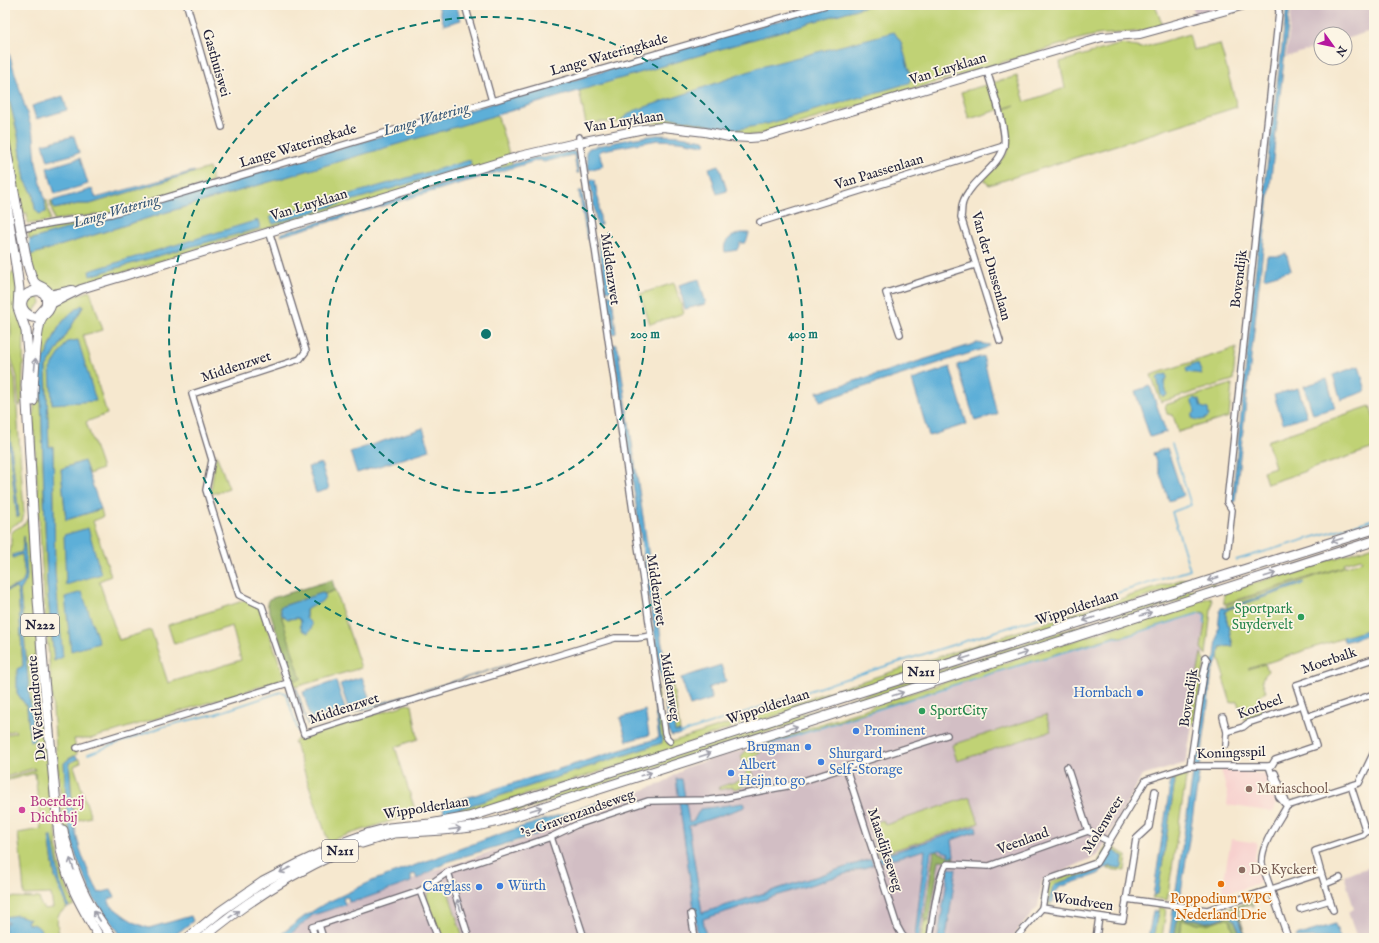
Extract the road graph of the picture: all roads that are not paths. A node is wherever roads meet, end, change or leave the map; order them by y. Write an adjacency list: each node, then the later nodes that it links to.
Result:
1 (187, 5): 8 (street, Gasthuiswei)
2 (465, 5): 7 (street)
3 (826, 5): 7 (street, Lange Wateringkade)
4 (1245, 5): 6 (street, Van Luyklaan)
5 (1278, 5): 27 (street, Bovendijk)
6 (987, 70): 9 (street, Van Luyklaan); 11 (street)
7 (492, 101): 15 (street, Lange Wateringkade)
8 (222, 127)
9 (580, 140): 14 (street, Van Luyklaan); 28 (street, Middenzwet)
10 (5, 142): 18 (main road, bridge)
11 (1004, 146): 13 (street, Van Paassenlaan); 17 (street, Van der Dussenlaan)
12 (5, 182): 16 (main road, De Westlandroute / N222, bridge)
13 (760, 222)
14 (269, 231): 20 (street, Van Luyklaan); 31 (street, Middenzwet)
15 (5, 232)
16 (16, 265): 19 (main road, De Westlandroute / N222); 24 (main road, De Westlandroute / N222)
17 (975, 265): 22 (street); 23 (street, Van der Dussenlaan)
18 (37, 288): 19 (main road); 20 (main road)
19 (26, 294): 21 (main road, N222)
20 (48, 298): 21 (main road, N222)
21 (36, 316): 24 (main road, De Westlandroute / N222); 69 (main road, De Westlandroute / N222, one-way to 21)
22 (900, 334)
23 (1000, 342)
24 (28, 352): 68 (main road, De Westlandroute / N222)
25 (1374, 529): 70 (main road, Wippolderlaan / N211, one-way to 70)
26 (1374, 541): 71 (main road, Wippolderlaan / N211, one-way to 26)
27 (1227, 555)
28 (650, 636): 31 (street, Middenzwet); 38 (street, Middenweg)
29 (1205, 657): 42 (street, Bovendijk)
30 (1370, 660): 33 (street, Moerbalk)
31 (288, 683): 40 (street)
32 (1374, 694): 35 (street)
33 (1302, 705): 35 (street); 36 (street, Korbeel)
34 (1223, 717): 36 (street, Korbeel)
35 (1306, 717): 43 (street, Koningsspil)
36 (1227, 732): 39 (street, Korbeel)
37 (947, 735): 45 (street, 's-Gravenzandseweg)
38 (670, 741)
39 (1226, 745)
40 (77, 748)
41 (1374, 752): 46 (street)
42 (1191, 766): 43 (street, Koningsspil); 53 (street, Molenweer)
43 (1270, 766): 48 (street)
44 (1067, 767): 50 (street)
45 (846, 768): 52 (street, 's-Gravenzandseweg); 78 (street, Maasdijkseweg)
46 (1351, 786): 48 (street); 51 (street)
47 (1155, 791): 60 (street, Woudveen)
48 (1287, 806): 58 (street)
49 (1374, 829): 51 (street)
50 (1088, 831): 53 (street); 79 (street, Veenland)
51 (1366, 832): 55 (street)
52 (551, 837): 54 (street, 's-Gravenzandseweg); 76 (street)
53 (1108, 841): 62 (street, Molenweer)
54 (448, 872): 59 (street, 's-Gravenzandseweg); 75 (street, one-way to 54)
55 (1321, 873): 57 (street); 58 (street, Woudveen)
56 (1340, 878): 57 (street)
57 (1325, 884): 61 (street)
58 (1271, 888): 60 (street, Woudveen); 82 (street)
59 (420, 891): 67 (street, 's-Gravenzandseweg); 74 (street)
60 (1126, 899): 66 (street, Woudveen)
61 (1330, 900): 63 (street); 64 (street)
62 (1042, 908): 66 (street, Woudveen); 80 (street)
63 (1300, 910)
64 (1333, 910)
65 (691, 914): 77 (street)
66 (1100, 917): 81 (street)
67 (319, 925): 72 (street); 73 (street)
68 (100, 938)
69 (113, 938)
70 (188, 938)
71 (203, 938)
72 (315, 938)
73 (323, 938)
74 (438, 938)
75 (469, 938)
76 (584, 938)
77 (695, 938)
78 (905, 938)
79 (930, 938)
80 (1016, 938)
81 (1096, 938)
82 (1288, 938)

